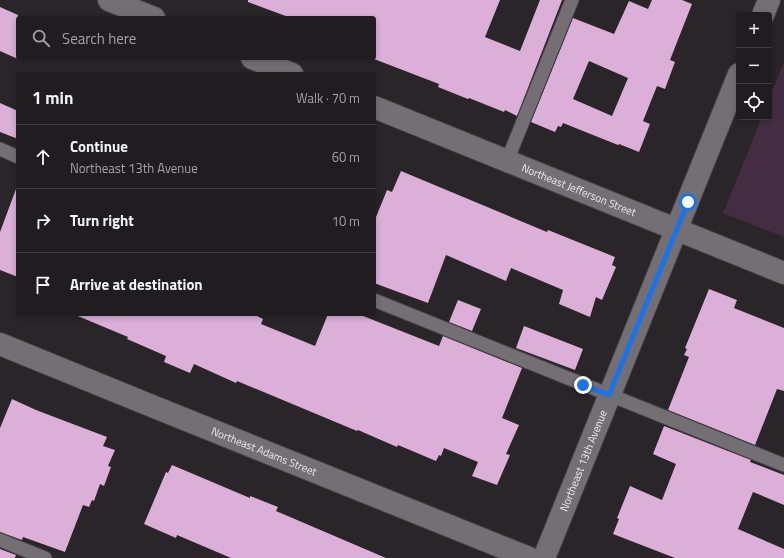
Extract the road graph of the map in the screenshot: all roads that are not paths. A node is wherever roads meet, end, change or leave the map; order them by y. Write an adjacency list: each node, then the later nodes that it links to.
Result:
1 (109, 0): 5 (street)
2 (572, 0): 12 (lane)
3 (769, 0): 4 (street)
4 (764, 12)
5 (149, 16)
6 (257, 60): 7 (street)
7 (287, 72)
8 (736, 81): 13 (street, Northeast 13th Avenue)
9 (376, 109): 12 (street, Northeast Jefferson Street)
10 (0, 150): 11 (lane)
11 (16, 156)
12 (507, 162): 13 (street, Northeast Jefferson Street)
13 (676, 230): 14 (street, Northeast Jefferson Street); 17 (street, Northeast 13th Avenue)
14 (784, 273)
15 (376, 301): 17 (lane)
16 (0, 344): 21 (street, Northeast Adams Street)
17 (609, 395): 18 (lane); 22 (street, Northeast 13th Avenue)
18 (784, 465)
19 (0, 540): 20 (lane)
20 (45, 558)
21 (529, 558)
22 (544, 558)

